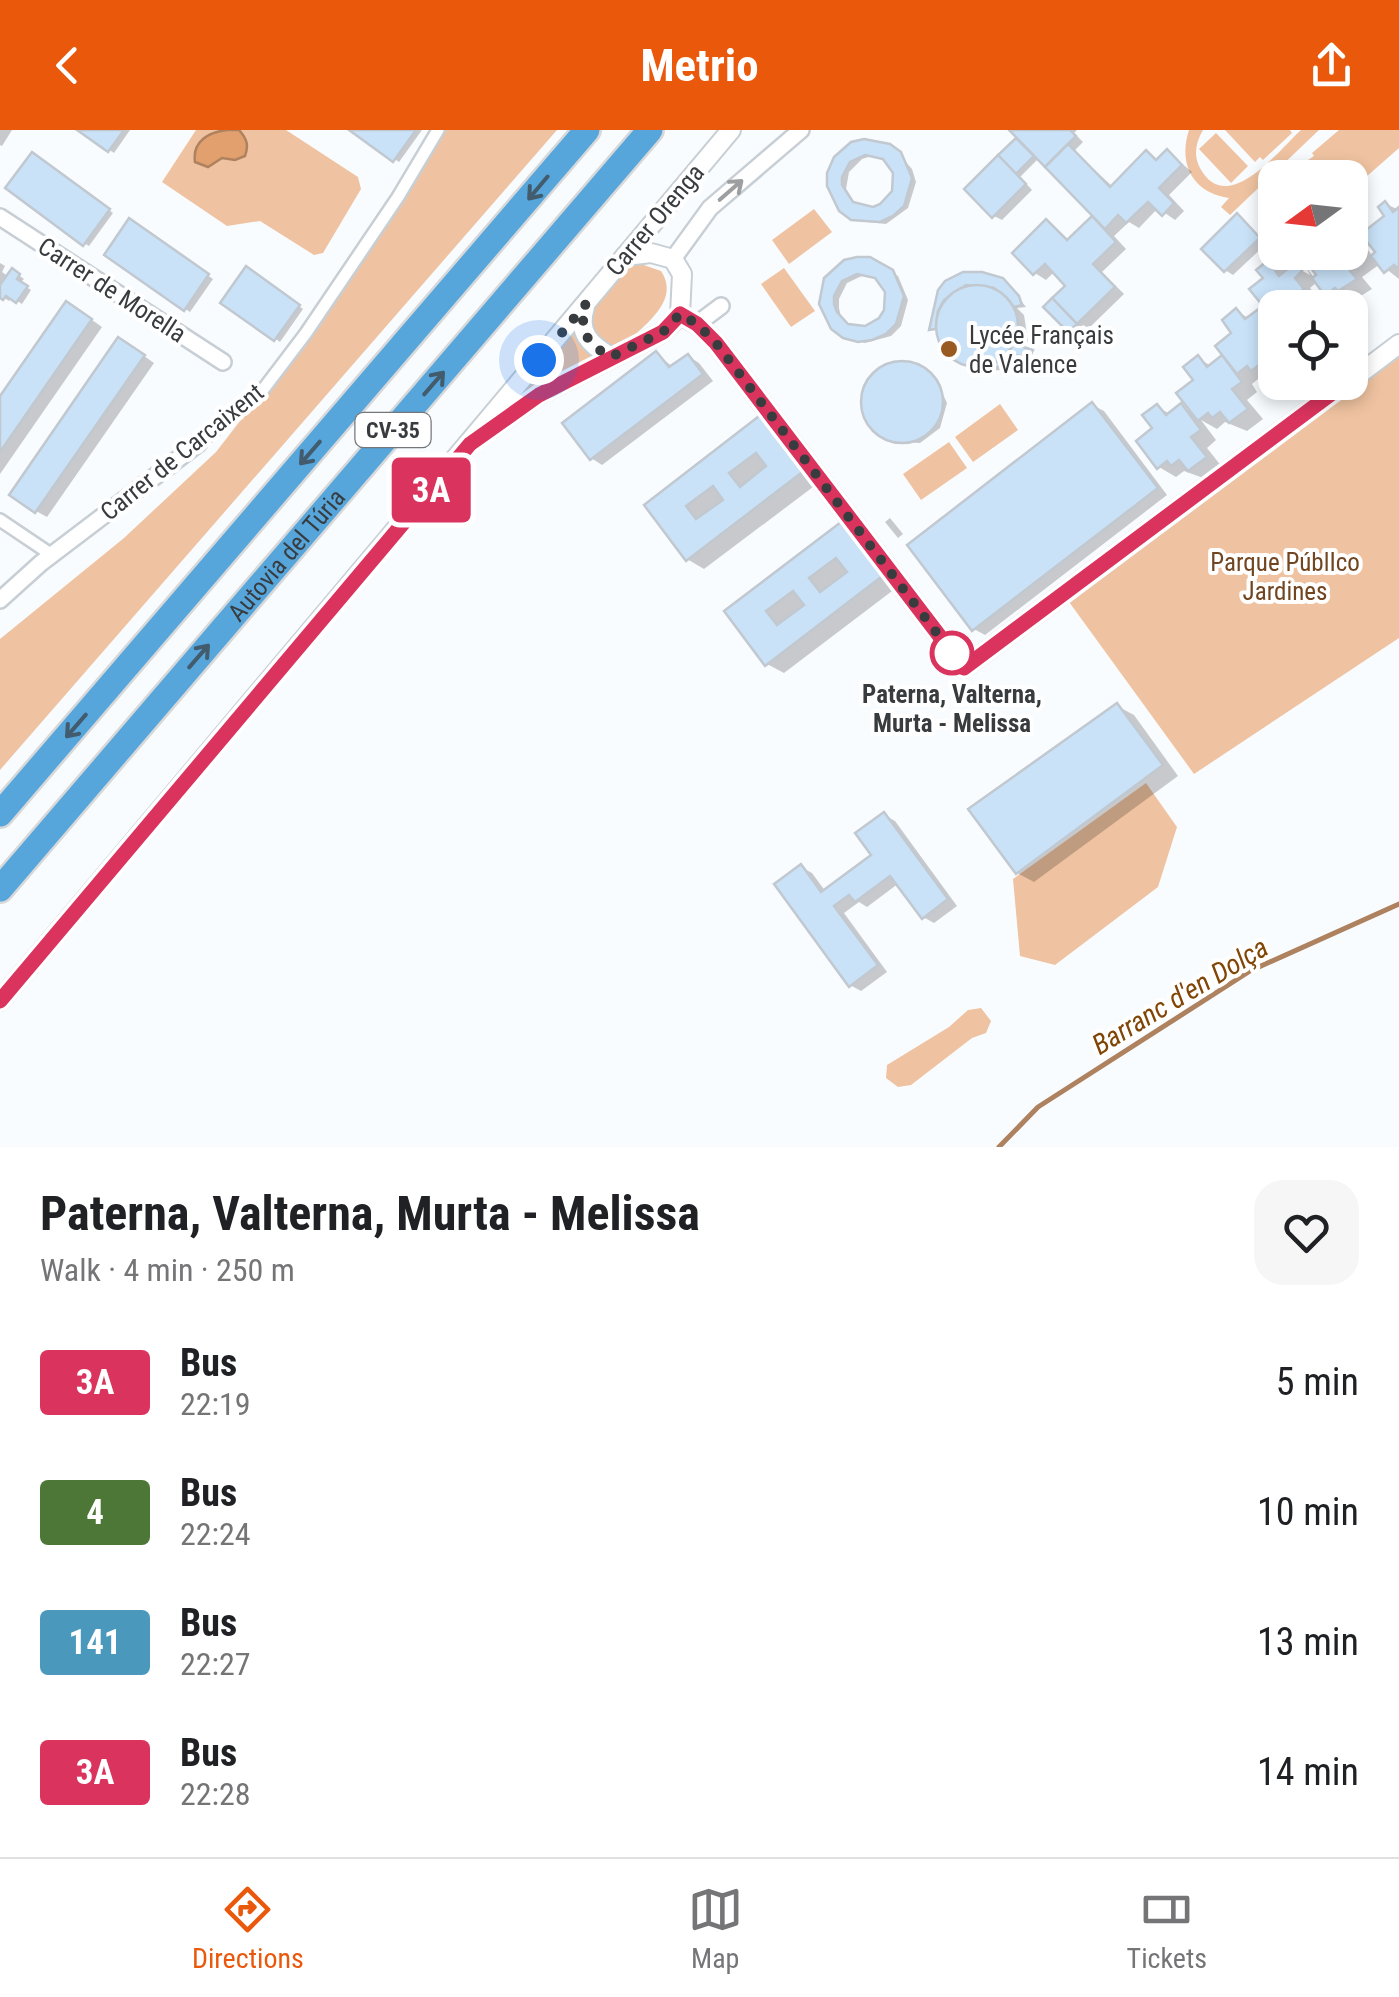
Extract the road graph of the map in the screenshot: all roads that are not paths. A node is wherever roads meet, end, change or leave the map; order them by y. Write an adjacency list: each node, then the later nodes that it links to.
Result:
1 (438, 130): 17 (street, Carrer de Carcaixent)
2 (588, 130): 22 (highway, Autovia del Túria / CV-35, one-way to 22)
3 (650, 130): 23 (highway, Autovia del Túria / CV-35, one-way to 3)
4 (731, 130): 7 (street, Carrer Orenga)
5 (801, 130): 8 (street, Carrer Orenga, one-way to 5)
6 (0, 217): 14 (street, Carrer de Morella)
7 (625, 256): 8 (street); 9 (street, Carrer Orenga)
8 (673, 259): 11 (street)
9 (586, 304): 13 (street); 18 (street, Carrer Orenga)
10 (722, 306): 11 (street)
11 (689, 319): 13 (street); 16 (street)
12 (1399, 344): 15 (street)
13 (611, 357): 18 (street)
14 (224, 362)
15 (1368, 368)
16 (1325, 400)
17 (198, 443): 20 (street, Carrer de Carcaixent)
18 (470, 444): 24 (street)
19 (0, 520): 20 (street)
20 (52, 555): 21 (street, Carrer de Carcaixent)
21 (0, 600)
22 (0, 814)
23 (0, 889)
24 (0, 1001)

